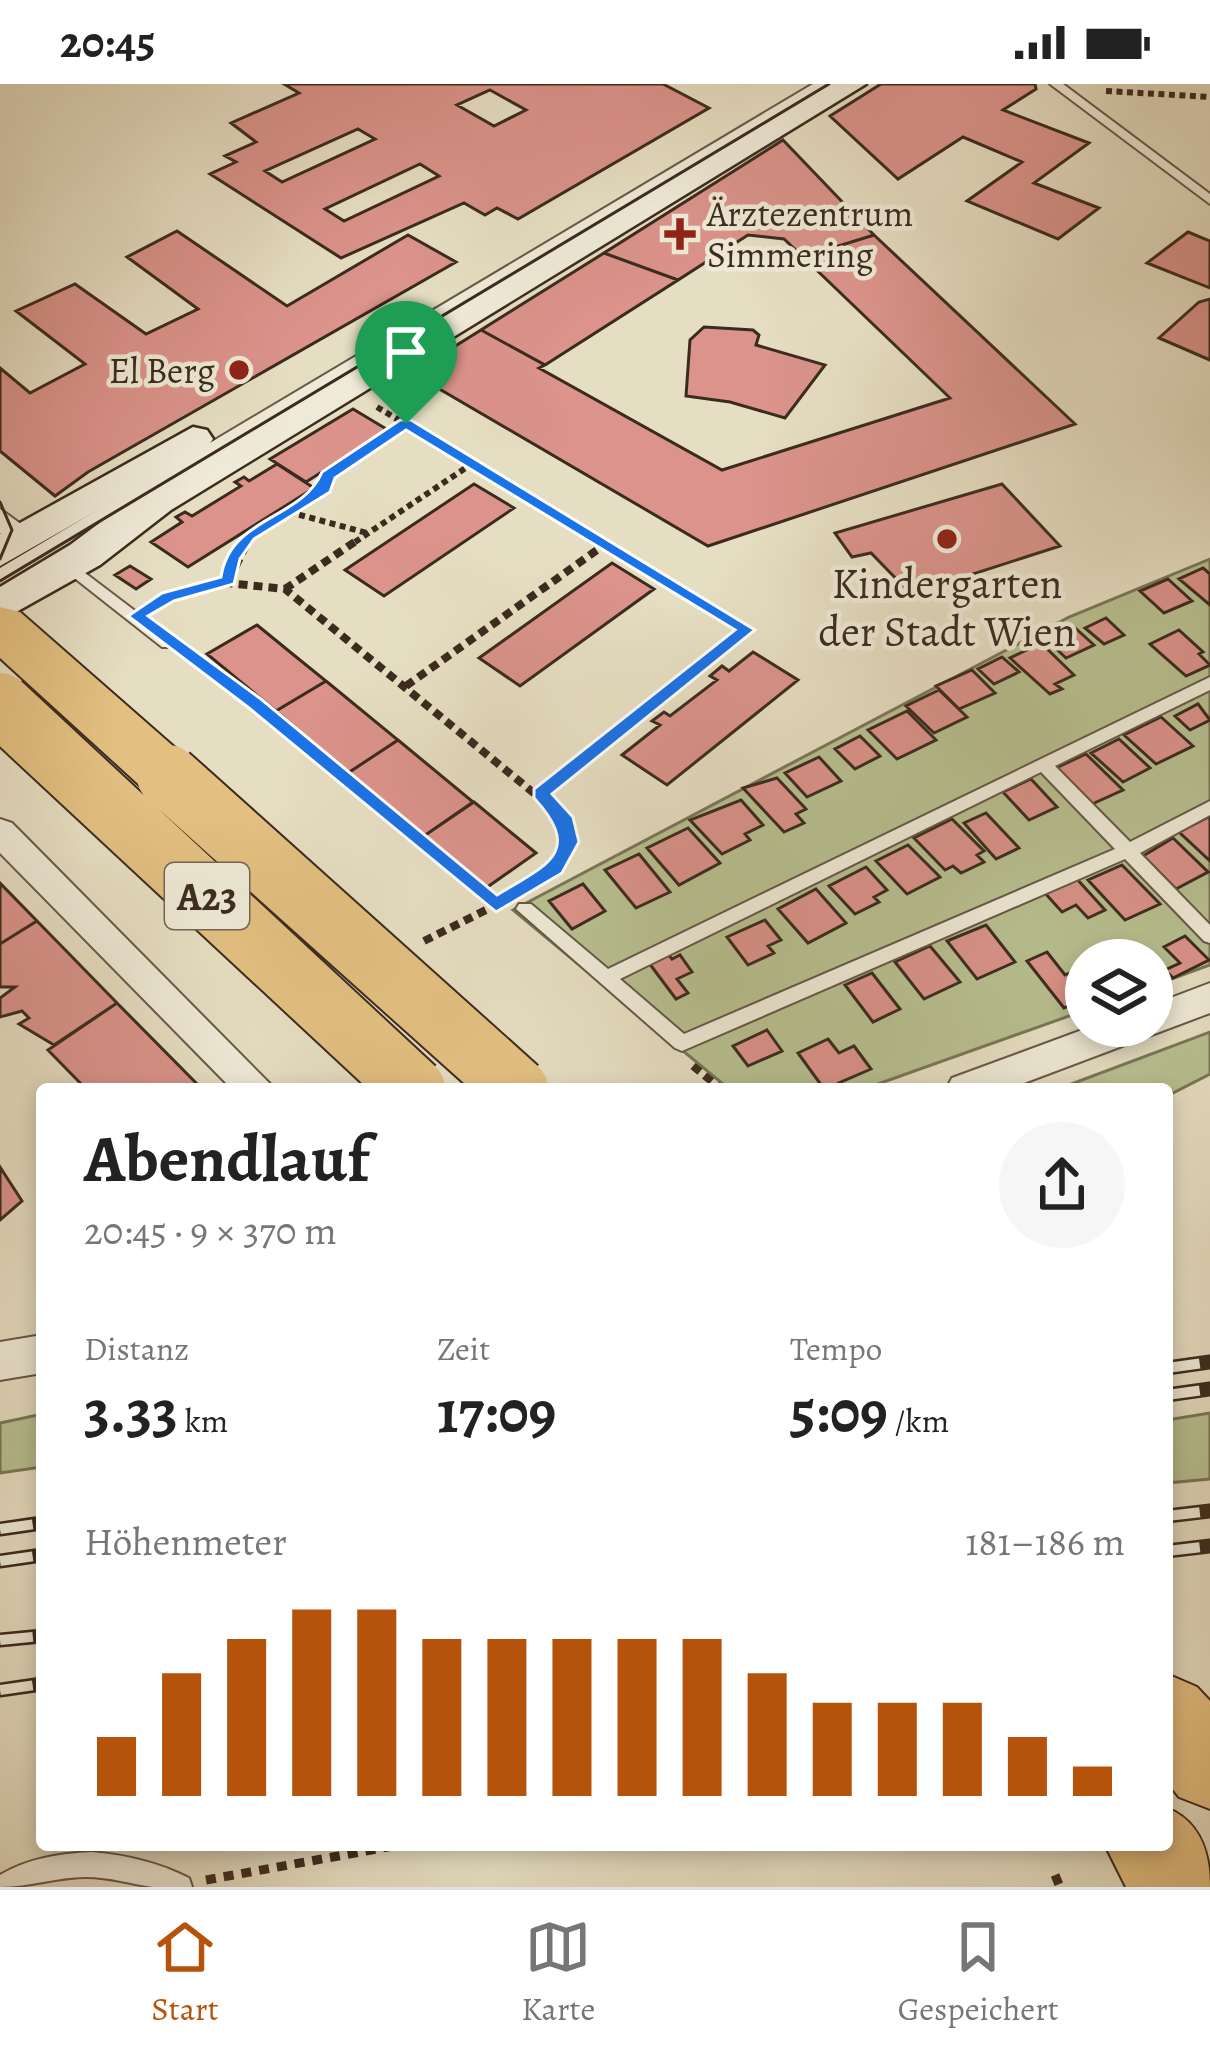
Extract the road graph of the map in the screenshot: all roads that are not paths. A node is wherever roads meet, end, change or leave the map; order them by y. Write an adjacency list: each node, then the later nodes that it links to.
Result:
1 (792, 84): 6 (main road)
2 (821, 84): 8 (lane)
3 (850, 84): 7 (main road)
4 (1057, 84): 5 (lane)
5 (1210, 200)
6 (8, 536)
7 (68, 566): 9 (main road); 11 (lane)
8 (0, 574)
9 (0, 606)
10 (0, 626): 26 (highway, A23, bridge)
11 (166, 643)
12 (1210, 683): 14 (lane)
13 (0, 704): 25 (highway, A23, bridge)
14 (1045, 766): 17 (lane); 20 (lane)
15 (1210, 807): 17 (lane)
16 (0, 832): 24 (street)
17 (1128, 851): 19 (lane); 20 (lane)
18 (519, 914): 20 (lane)
19 (1210, 936)
20 (605, 978)
21 (1210, 998): 22 (street)
22 (1173, 1012)
23 (1079, 1047): 27 (street)
24 (250, 1083)
25 (408, 1083)
26 (510, 1083)
27 (981, 1083)
28 (36, 1355): 29 (street)
29 (0, 1361)
30 (1173, 1724): 31 (highway)
31 (1210, 1766)
32 (1154, 1851): 35 (highway)
33 (179, 1886): 34 (lane)
34 (2, 1887)
35 (1182, 1887)

